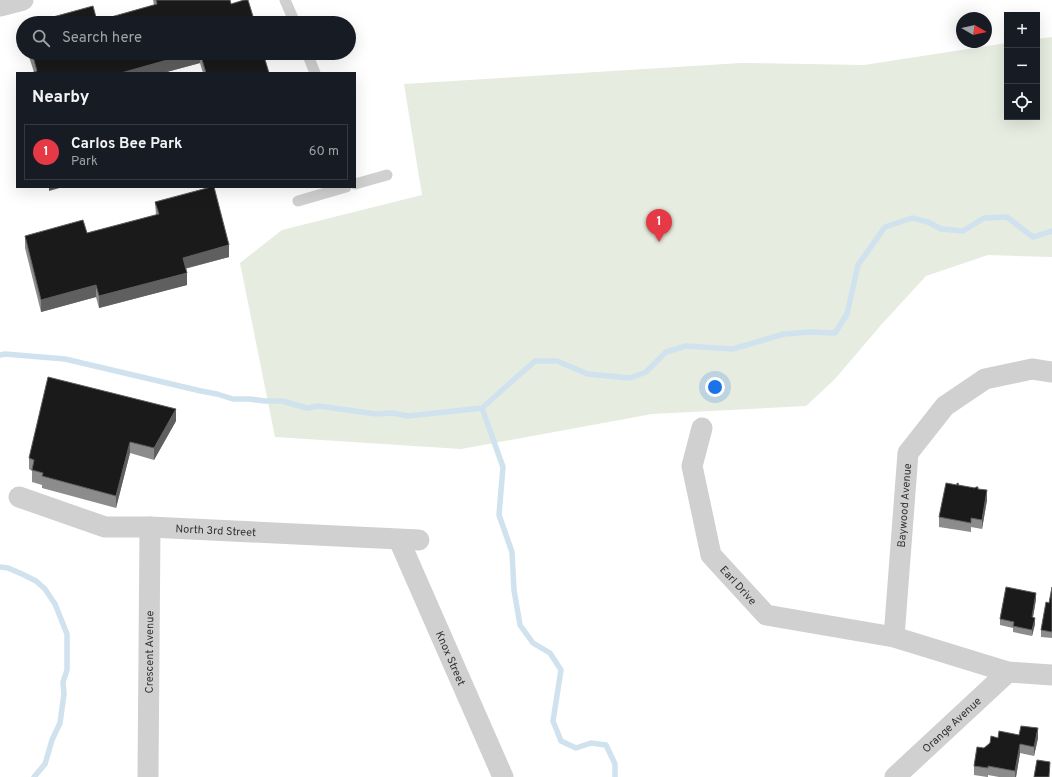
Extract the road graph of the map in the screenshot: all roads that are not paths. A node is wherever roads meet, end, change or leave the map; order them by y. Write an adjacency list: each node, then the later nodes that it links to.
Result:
1 (24, 0): 3 (street)
2 (285, 0): 4 (lane)
3 (0, 6)
4 (291, 16)
5 (309, 60): 6 (lane)
6 (315, 72)
7 (387, 176): 8 (lane)
8 (356, 184)
9 (343, 188): 10 (lane)
10 (298, 201)
11 (1052, 372): 16 (street, Baywood Avenue)
12 (702, 428): 16 (street, Earl Drive)
13 (19, 497): 14 (street, North 3rd Street)
14 (150, 527): 15 (street, North 3rd Street); 19 (street, Crescent Avenue)
15 (409, 540): 20 (street, Knox Street)
16 (894, 637): 17 (street)
17 (1008, 672): 18 (street); 21 (street, Orange Avenue)
18 (1052, 675)
19 (148, 777)
20 (503, 777)
21 (895, 777)

